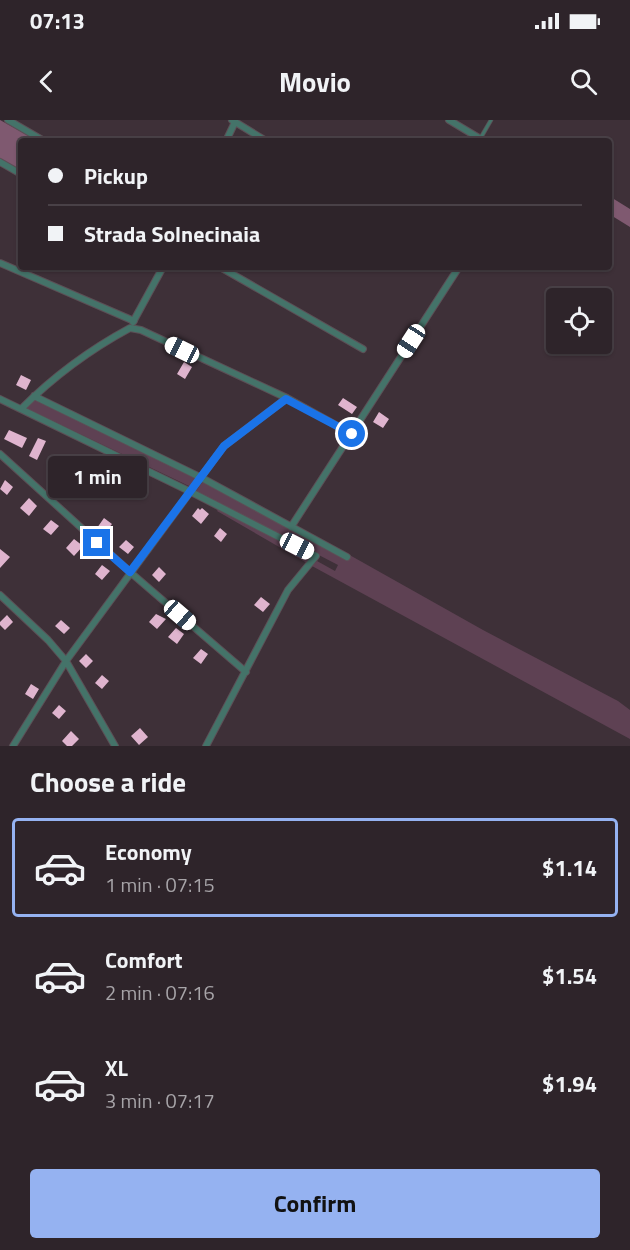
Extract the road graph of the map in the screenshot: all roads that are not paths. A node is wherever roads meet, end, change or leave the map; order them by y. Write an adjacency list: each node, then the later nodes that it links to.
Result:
1 (8, 120): 5 (street)
2 (449, 120): 8 (street)
3 (491, 120): 9 (lane)
4 (234, 121): 6 (street); 7 (street)
5 (39, 138)
6 (227, 138)
7 (261, 138)
8 (479, 138)
9 (483, 138)
10 (0, 162): 11 (street)
11 (18, 172)
12 (0, 263): 16 (street)
13 (160, 270): 16 (street)
14 (225, 270): 18 (street)
15 (457, 270): 23 (street)
16 (134, 321): 17 (street)
17 (130, 328): 19 (street); 21 (street)
18 (363, 349)
19 (34, 396): 22 (street); 25 (street)
20 (0, 399): 22 (street)
21 (286, 399): 23 (street); 25 (street)
22 (21, 409): 26 (street)
23 (352, 434): 27 (street)
24 (0, 454): 29 (street)
25 (202, 478): 26 (street); 27 (street)
26 (192, 492): 29 (street); 32 (street)
27 (291, 527): 28 (street)
28 (347, 558)
29 (130, 572): 31 (street); 32 (street)
30 (0, 595): 31 (street)
31 (66, 661): 33 (street); 34 (street)
32 (246, 672): 35 (street)
33 (14, 746)
34 (115, 746)
35 (206, 746)

